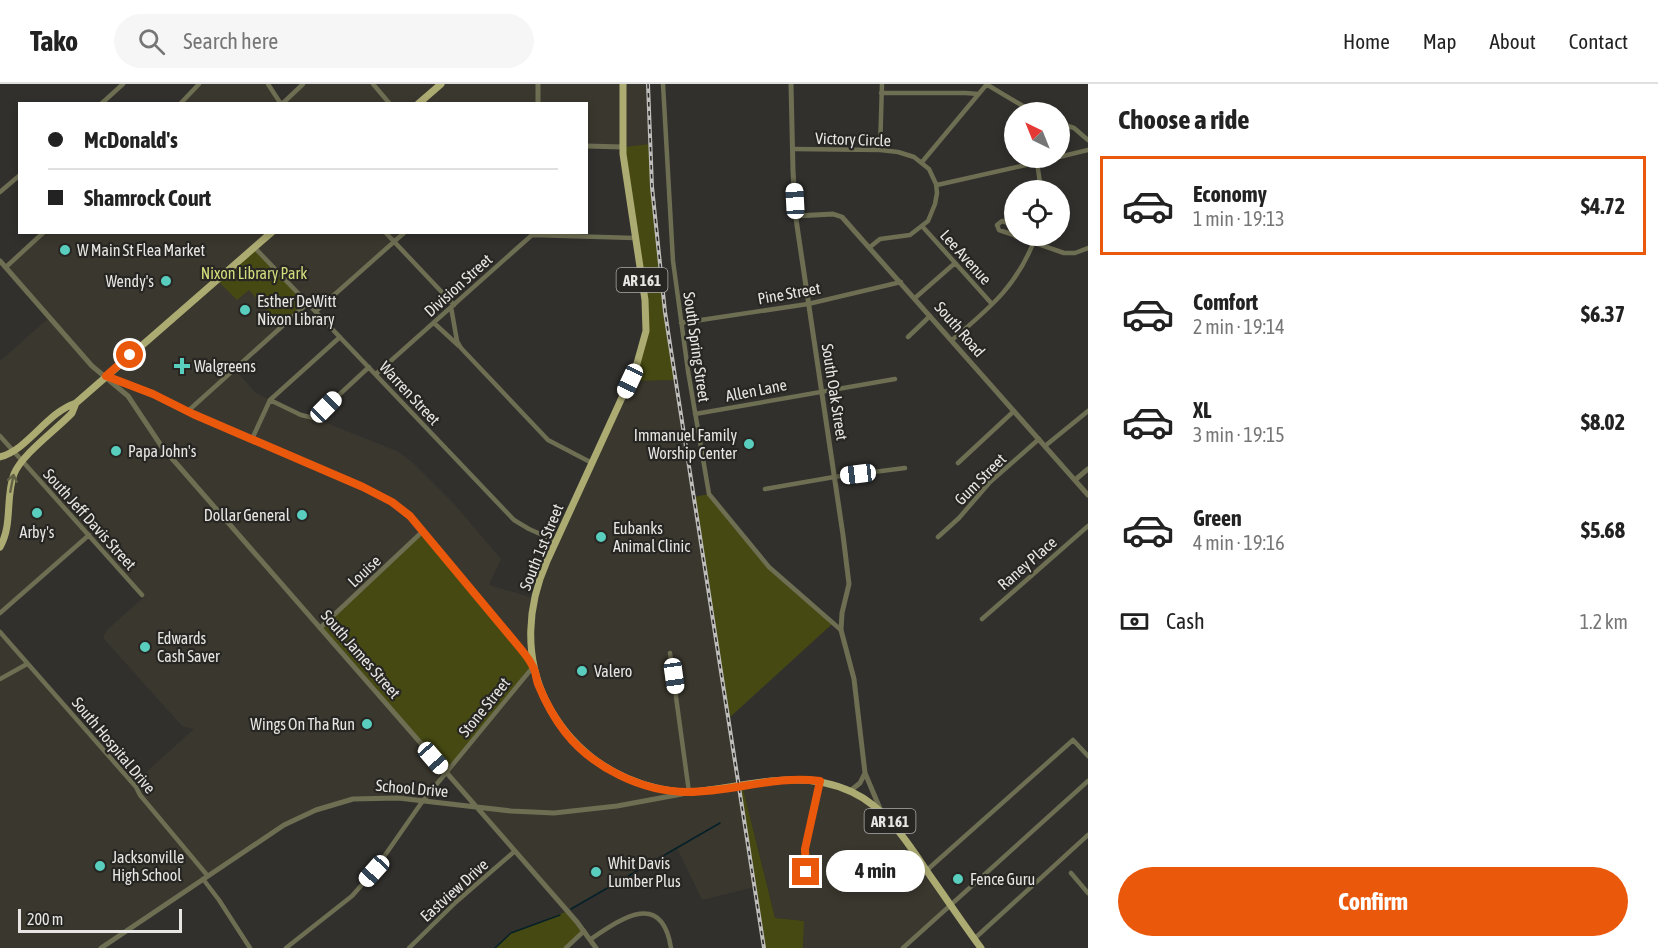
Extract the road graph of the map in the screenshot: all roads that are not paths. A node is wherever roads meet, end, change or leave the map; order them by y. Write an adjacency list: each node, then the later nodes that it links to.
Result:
1 (123, 84): 15 (street)
2 (199, 84): 16 (street)
3 (268, 84): 17 (street)
4 (303, 84): 18 (street)
5 (373, 84): 19 (street)
6 (441, 84): 20 (main road)
7 (538, 84): 21 (street)
8 (622, 84): 26 (main road, South 1st Street / AR 161)
9 (663, 84): 65 (street, South Spring Street)
10 (791, 84): 27 (street, South Oak Street)
11 (882, 84): 13 (street)
12 (986, 84): 14 (street); 22 (street)
13 (881, 93): 14 (street); 28 (street)
14 (978, 94): 31 (street)
15 (103, 102)
16 (182, 102)
17 (281, 102)
18 (284, 102)
19 (388, 102)
20 (420, 102)
21 (538, 102)
22 (1016, 102)
23 (1070, 127): 24 (street)
24 (1088, 140)
25 (588, 146): 26 (street)
26 (623, 147): 46 (main road, South 1st Street / AR 161)
27 (793, 149): 28 (street, Victory Circle); 36 (street, South Oak Street)
28 (880, 150): 31 (street, Victory Circle)
29 (1088, 150): 30 (street)
30 (1070, 154)
31 (922, 162): 34 (street)
32 (1012, 168): 34 (street)
33 (18, 177): 35 (street)
34 (936, 186): 38 (street)
35 (0, 192)
36 (796, 216): 50 (street, South Road); 59 (street, South Oak Street)
37 (1004, 222): 39 (street)
38 (922, 226): 50 (street); 54 (street, Lee Avenue)
39 (1004, 232)
40 (42, 234): 55 (street)
41 (270, 234): 51 (main road)
42 (387, 234): 47 (street)
43 (403, 234): 47 (street)
44 (535, 234): 61 (street, Division Street)
45 (557, 234): 46 (street, Division Street)
46 (635, 238): 88 (main road, South 1st Street / AR 161)
47 (394, 242): 61 (street); 62 (street)
48 (1031, 246): 60 (street)
49 (1049, 246): 52 (street)
50 (870, 247): 56 (street, South Road)
51 (255, 248): 58 (street, Warren Street); 72 (main road)
52 (1088, 248)
53 (0, 261): 55 (street, South James Street)
54 (955, 263): 57 (street); 60 (street, Lee Avenue)
55 (6, 267): 72 (street, South James Street)
56 (901, 282): 57 (street, South Road); 59 (street, Pine Street)
57 (915, 298): 63 (street, South Road)
58 (309, 303): 62 (street, Warren Street); 77 (street)
59 (808, 304): 65 (street, Pine Street); 74 (street, South Oak Street)
60 (992, 304): 68 (street)
61 (453, 306): 64 (street, Division Street); 69 (street)
62 (316, 311): 66 (street, Warren Street)
63 (930, 316): 67 (street); 68 (street, South Road)
64 (434, 323): 69 (street); 71 (street, Division Street)
65 (681, 323): 80 (street, South Spring Street)
66 (340, 337): 70 (street, Warren Street); 75 (street)
67 (908, 337)
68 (952, 340): 78 (street, South Road)
69 (461, 348): 88 (street)
70 (369, 367): 71 (street, Warren Street); 75 (street)
71 (376, 374): 100 (street, Warren Street)
72 (106, 376): 76 (main road); 77 (street); 105 (street, South James Street)
73 (895, 379): 74 (street, Allen Lane)
74 (821, 391): 80 (street, Allen Lane); 92 (street, South Oak Street)
75 (270, 400): 83 (street)
76 (76, 403): 85 (main road); 87 (main road)
77 (188, 411): 83 (street)
78 (1014, 411): 82 (street, South Road); 89 (street)
79 (1088, 411): 84 (street)
80 (695, 414): 106 (street, South Spring Street)
81 (0, 436): 85 (street, South Jeff Davis Street)
82 (1039, 439): 84 (street, South Road); 99 (street, Gum Street)
83 (252, 440): 97 (street)
84 (1045, 446): 93 (street, South Road)
85 (12, 451): 86 (main road); 87 (street, South Jeff Davis Street)
86 (0, 456)
87 (21, 460): 98 (street, South Jeff Davis Street); 101 (main road, one-way to 87)
88 (592, 463): 100 (main road, South 1st Street / AR 161)
89 (958, 463)
90 (905, 468): 92 (street)
91 (1088, 469): 93 (street)
92 (834, 477): 94 (street); 106 (street, South Oak Street)
93 (1075, 480): 95 (street, South Road)
94 (765, 489)
95 (1088, 495)
96 (1088, 526): 104 (street, Raney Place)
97 (423, 531): 105 (street, Louise); 110 (street)
98 (89, 535): 102 (street, South Jeff Davis Street); 103 (street)
99 (938, 537)
100 (556, 541): 110 (main road, South 1st Street / AR 161)
101 (0, 547)
102 (142, 595)
103 (0, 613)
104 (982, 619)
105 (320, 628): 113 (street, South James Street)
106 (841, 630): 114 (street, South Oak Street)
107 (0, 632): 109 (street, South Hospital Drive)
108 (670, 653): 118 (street)
109 (27, 664): 111 (street); 126 (street, South Hospital Drive)
110 (533, 667): 113 (street, Stone Street); 118 (main road, South 1st Street / AR 161)
111 (0, 679)
112 (1088, 756): 124 (street)
113 (446, 772): 119 (street, Stone Street); 120 (street, South James Street)
114 (865, 773): 117 (street); 121 (street, South Oak Street)
115 (820, 781): 117 (main road, South 1st Street / AR 161); 118 (main road, South 1st Street / AR 161); 127 (street)
116 (1088, 781): 129 (street)
117 (850, 791): 121 (main road, South 1st Street / AR 161)
118 (689, 792): 120 (street, School Drive)
119 (422, 802): 120 (street, School Drive); 126 (street, School Drive); 135 (street, Stone Street)
120 (477, 808): 123 (street, South James Street)
121 (882, 812): 124 (main road, South 1st Street / AR 161)
122 (1088, 834): 132 (street)
123 (515, 851): 130 (street, South James Street); 136 (street, Eastview Drive)
124 (927, 870): 129 (main road, South 1st Street / AR 161)
125 (1071, 873): 128 (street)
126 (205, 877): 133 (street, School Drive); 134 (street, South Hospital Drive)
127 (811, 882)
128 (1088, 893)
129 (951, 905): 132 (main road, South 1st Street / AR 161); 140 (street)
130 (584, 931): 131 (street, South James Street); 137 (street)
131 (591, 939): 138 (street, South James Street); 139 (street)
132 (974, 939): 141 (main road, South 1st Street / AR 161)
133 (101, 948)
134 (250, 948)
135 (286, 948)
136 (410, 948)
137 (566, 948)
138 (596, 948)
139 (671, 948)
140 (903, 948)
141 (981, 948)

